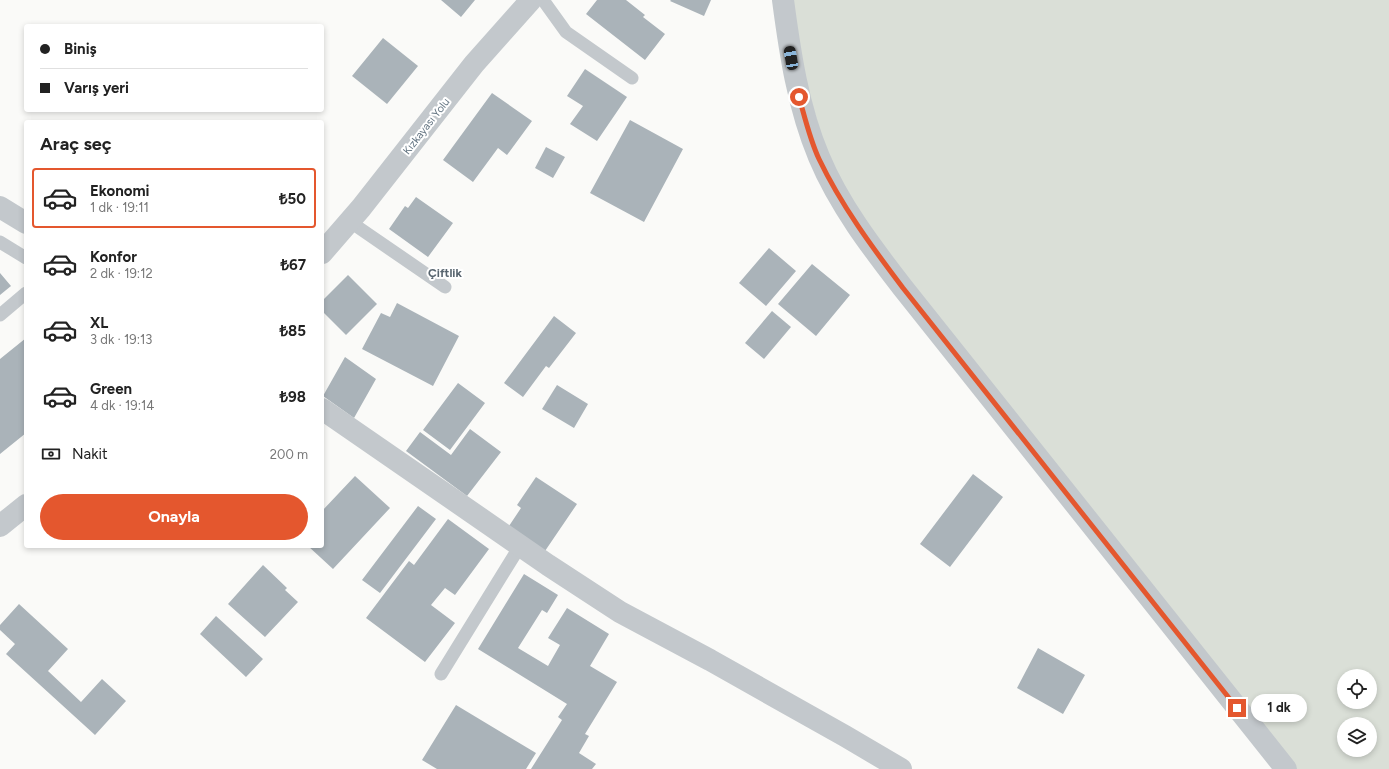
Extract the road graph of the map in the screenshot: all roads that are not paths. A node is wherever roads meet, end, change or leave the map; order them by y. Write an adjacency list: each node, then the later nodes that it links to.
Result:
1 (531, 0): 7 (street, Kızkayası Yolu)
2 (543, 0): 4 (lane)
3 (783, 0): 20 (street)
4 (632, 78)
5 (0, 207): 6 (street)
6 (24, 221)
7 (349, 221): 9 (street, Kızkayası Yolu); 11 (lane)
8 (0, 242): 10 (lane)
9 (324, 251)
10 (24, 257)
11 (445, 287)
12 (24, 295): 13 (lane)
13 (0, 315)
14 (324, 410): 17 (street)
15 (24, 507): 16 (street)
16 (0, 526)
17 (520, 546): 18 (lane); 19 (street)
18 (441, 674)
19 (901, 769)
20 (1286, 769)

